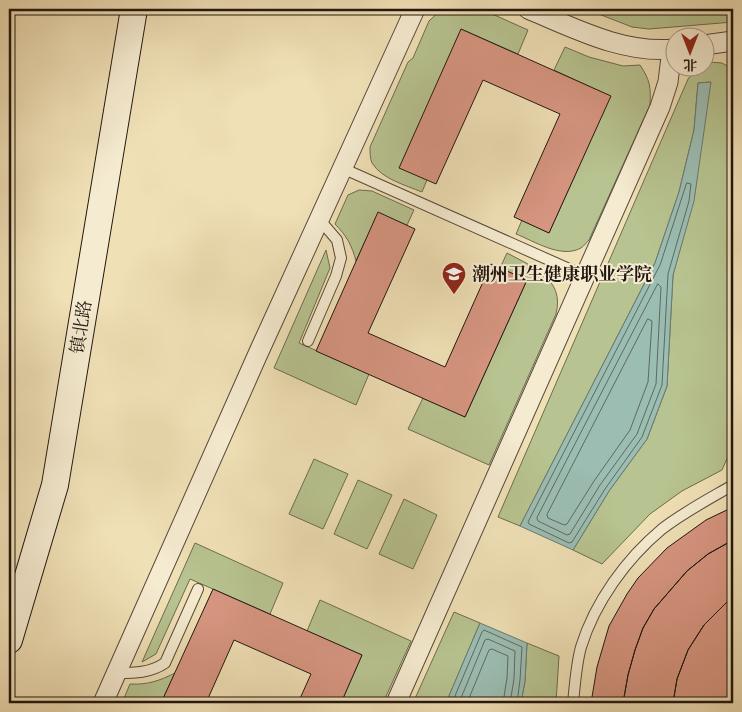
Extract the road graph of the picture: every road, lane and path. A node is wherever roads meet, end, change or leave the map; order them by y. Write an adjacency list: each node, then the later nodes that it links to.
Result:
1 (134, 9): 14 (street, 镇北路)
2 (415, 9): 8 (street)
3 (528, 9): 6 (street)
4 (733, 41): 5 (street)
5 (714, 43)
6 (664, 49)
7 (669, 78): 10 (street)
8 (342, 168): 9 (street); 10 (lane)
9 (319, 218): 11 (lane); 15 (street)
10 (585, 276): 17 (street)
11 (308, 341)
12 (733, 485): 18 (lane)
13 (198, 588): 15 (lane)
14 (9, 640)
15 (117, 673): 16 (street)
16 (103, 703)
17 (396, 703)
18 (573, 703)

